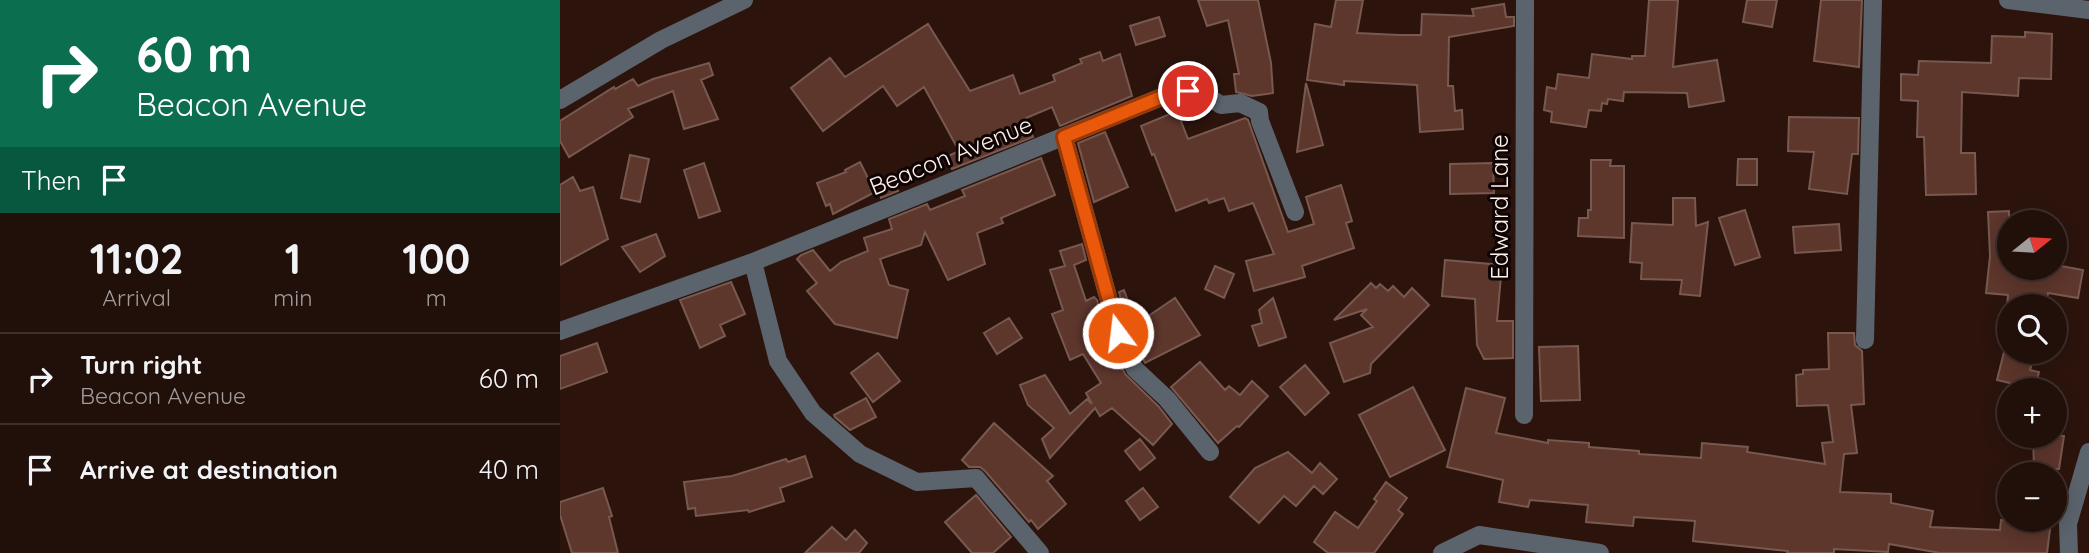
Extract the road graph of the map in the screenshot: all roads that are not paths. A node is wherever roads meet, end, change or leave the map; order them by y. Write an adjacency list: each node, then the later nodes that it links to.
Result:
1 (744, 0): 6 (street)
2 (1525, 0): 12 (street, Edward Lane)
3 (1873, 0): 11 (street)
4 (2008, 0): 5 (street)
5 (2089, 10)
6 (560, 100)
7 (1064, 137): 8 (street, Beacon Avenue); 9 (street, Beacon Avenue); 13 (street)
8 (1295, 212)
9 (753, 262): 10 (street, Beacon Avenue); 15 (street)
10 (560, 331)
11 (1865, 340)
12 (1524, 415)
13 (1210, 452)
14 (2089, 452): 18 (street)
15 (1040, 553)
16 (1442, 553): 17 (street)
17 (1600, 553)
18 (2069, 553)

